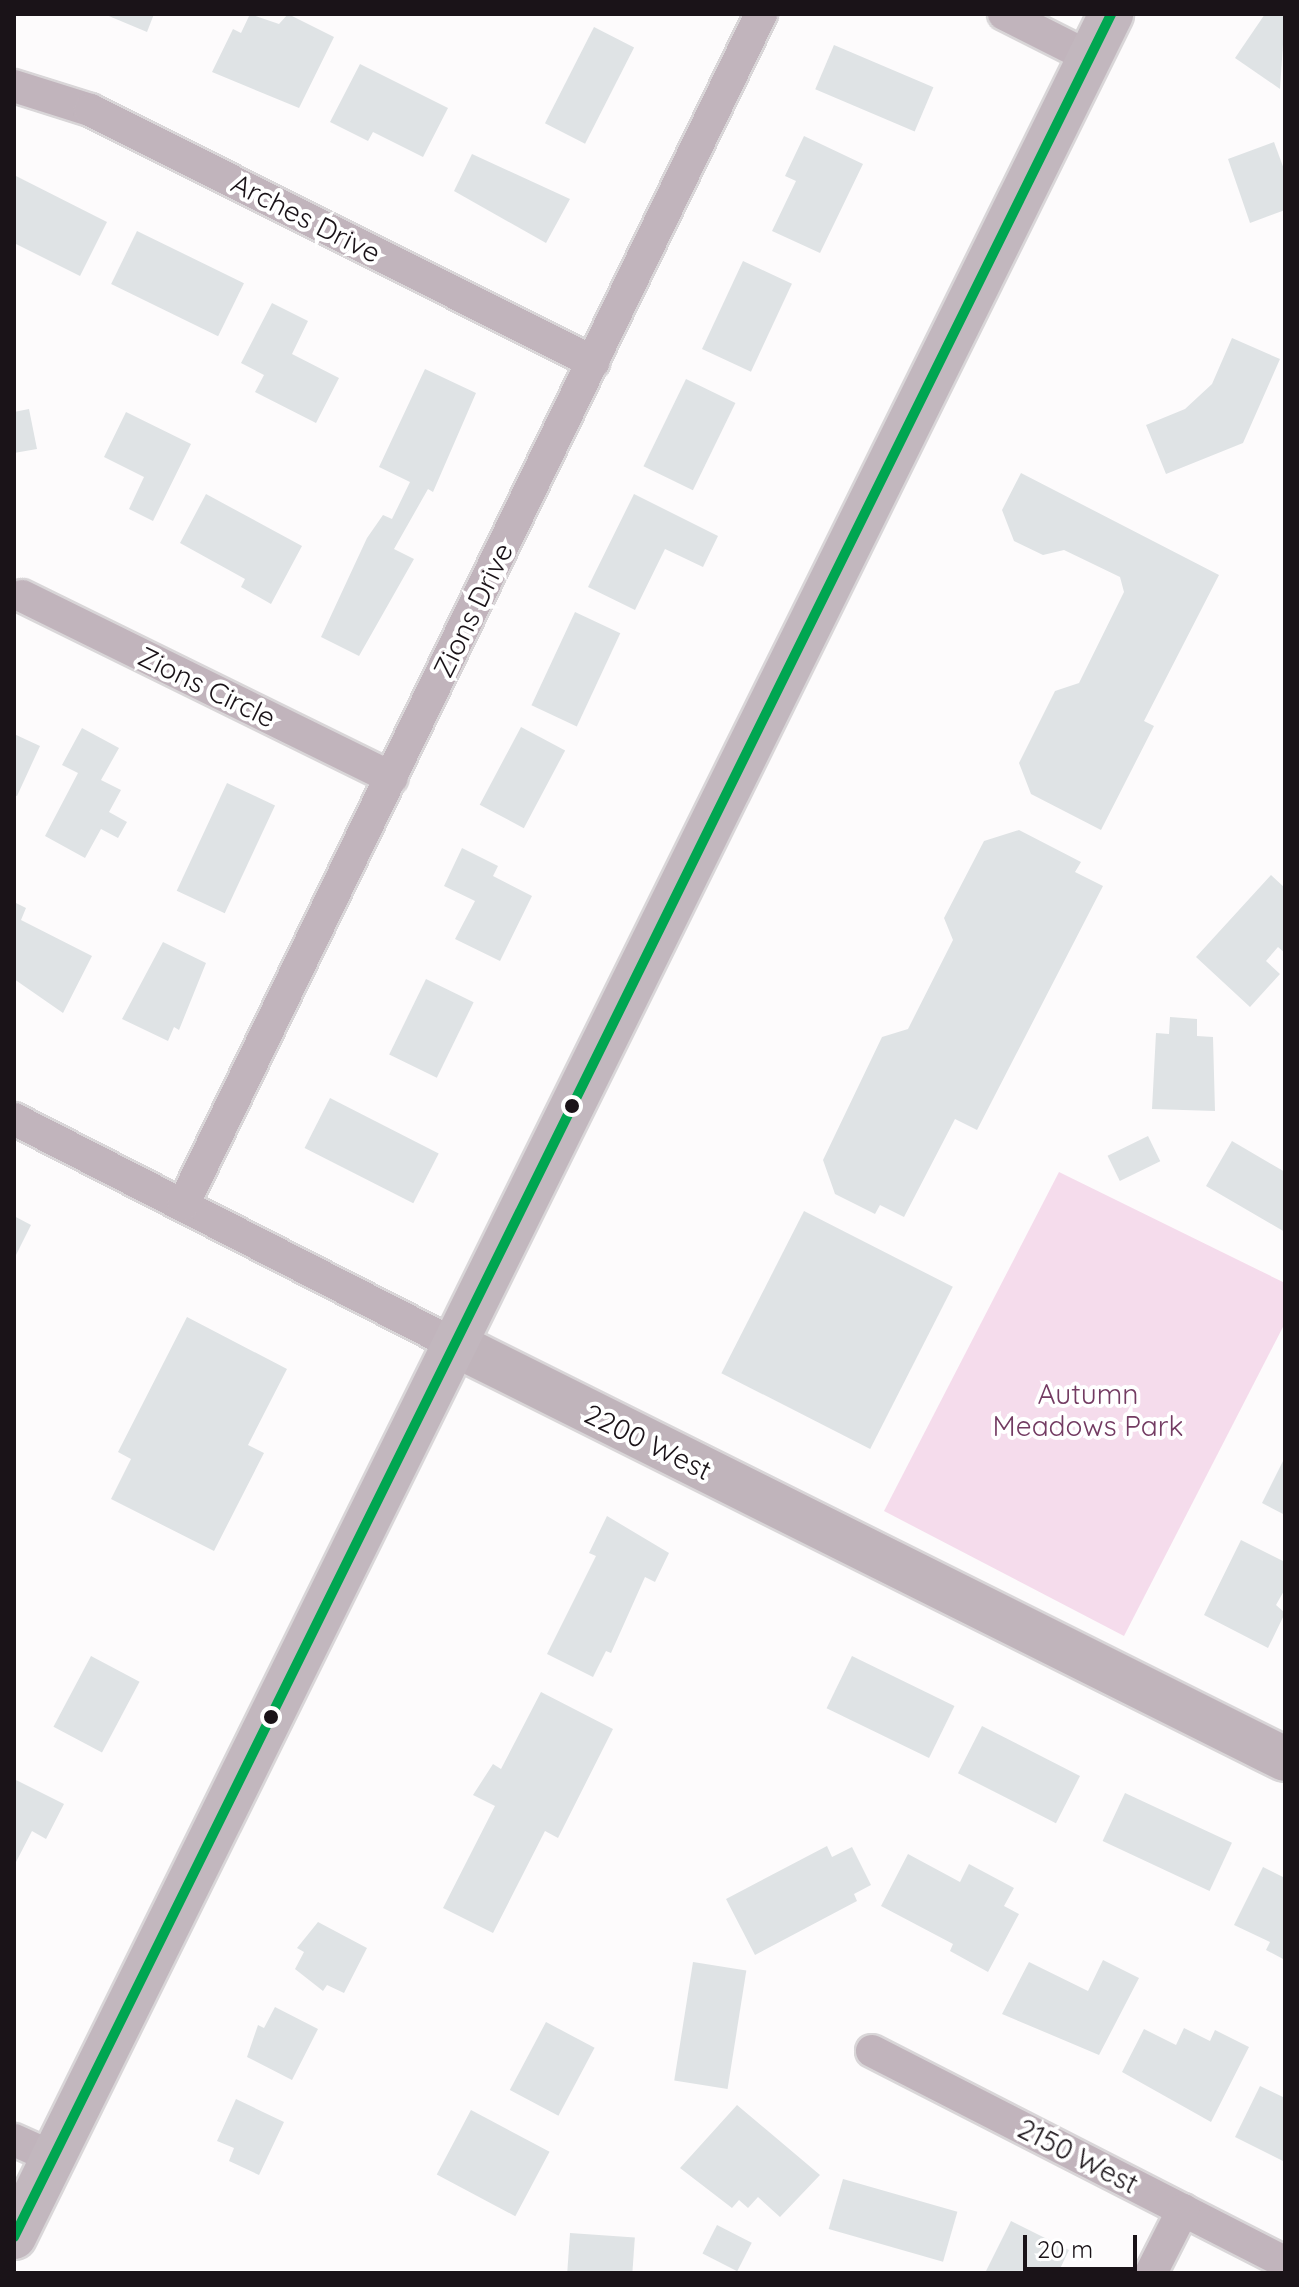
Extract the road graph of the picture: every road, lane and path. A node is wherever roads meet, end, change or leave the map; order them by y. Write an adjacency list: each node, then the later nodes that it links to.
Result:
1 (761, 14): 6 (street, Zions Drive)
2 (1004, 14): 4 (street)
3 (1111, 14): 4 (main road)
4 (1089, 57): 11 (main road)
5 (14, 86): 6 (street, Arches Drive)
6 (593, 362): 8 (street, Zions Drive)
7 (22, 596): 8 (street, Zions Circle)
8 (392, 778): 10 (street, Zions Drive)
9 (14, 1119): 10 (street, 2200 West)
10 (183, 1205): 11 (street, 2200 West)
11 (458, 1346): 12 (street, 2200 West); 15 (main road)
12 (1285, 1759)
13 (872, 2051): 16 (street, 2150 West)
14 (14, 2140): 15 (street)
15 (54, 2158): 17 (main road)
16 (1183, 2210): 18 (street, 2150 West); 19 (street)
17 (14, 2237)
18 (1285, 2262)
19 (1151, 2273)

